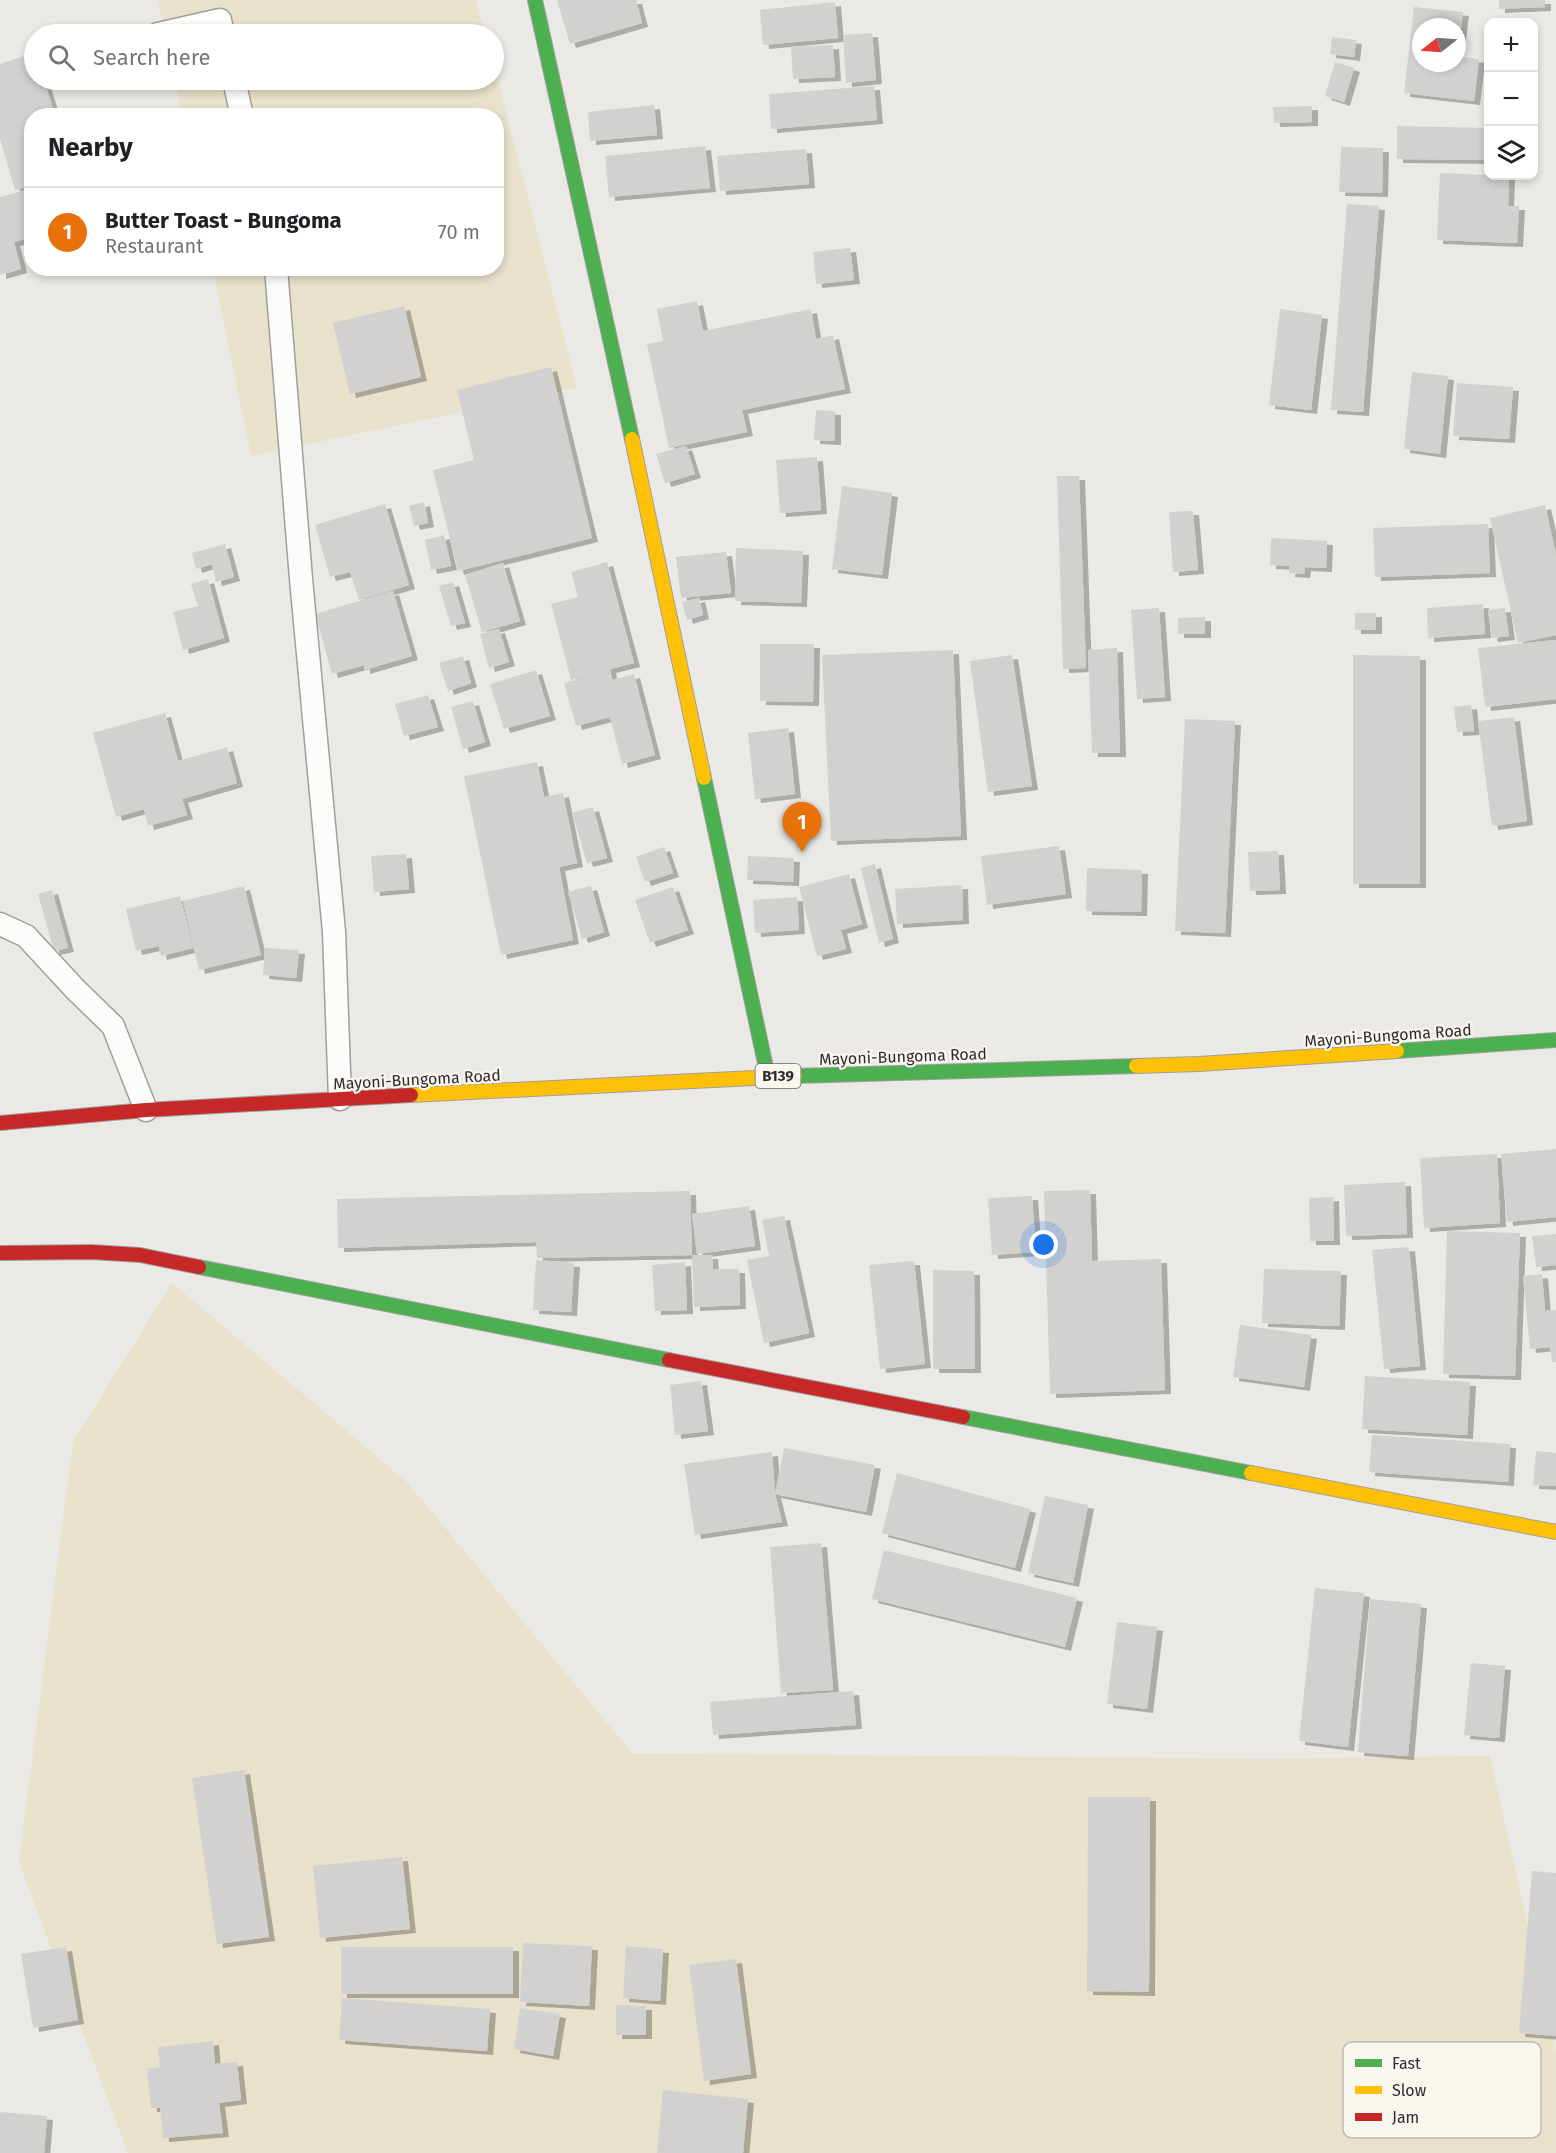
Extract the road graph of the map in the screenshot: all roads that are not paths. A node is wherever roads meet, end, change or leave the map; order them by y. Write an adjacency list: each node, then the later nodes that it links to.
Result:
1 (535, 0): 9 (street)
2 (202, 24): 3 (lane)
3 (221, 24)
4 (236, 90): 5 (lane)
5 (240, 108)
6 (277, 276): 10 (lane)
7 (0, 924): 11 (lane)
8 (1556, 1040): 9 (street, Mayoni-Bungoma Road / B139)
9 (768, 1077): 10 (street, Mayoni-Bungoma Road / B139)
10 (340, 1100): 11 (street, Mayoni-Bungoma Road / B139)
11 (146, 1110): 12 (street, Mayoni-Bungoma Road / B139)
12 (0, 1123)
13 (0, 1253): 14 (street)
14 (1556, 1532)

